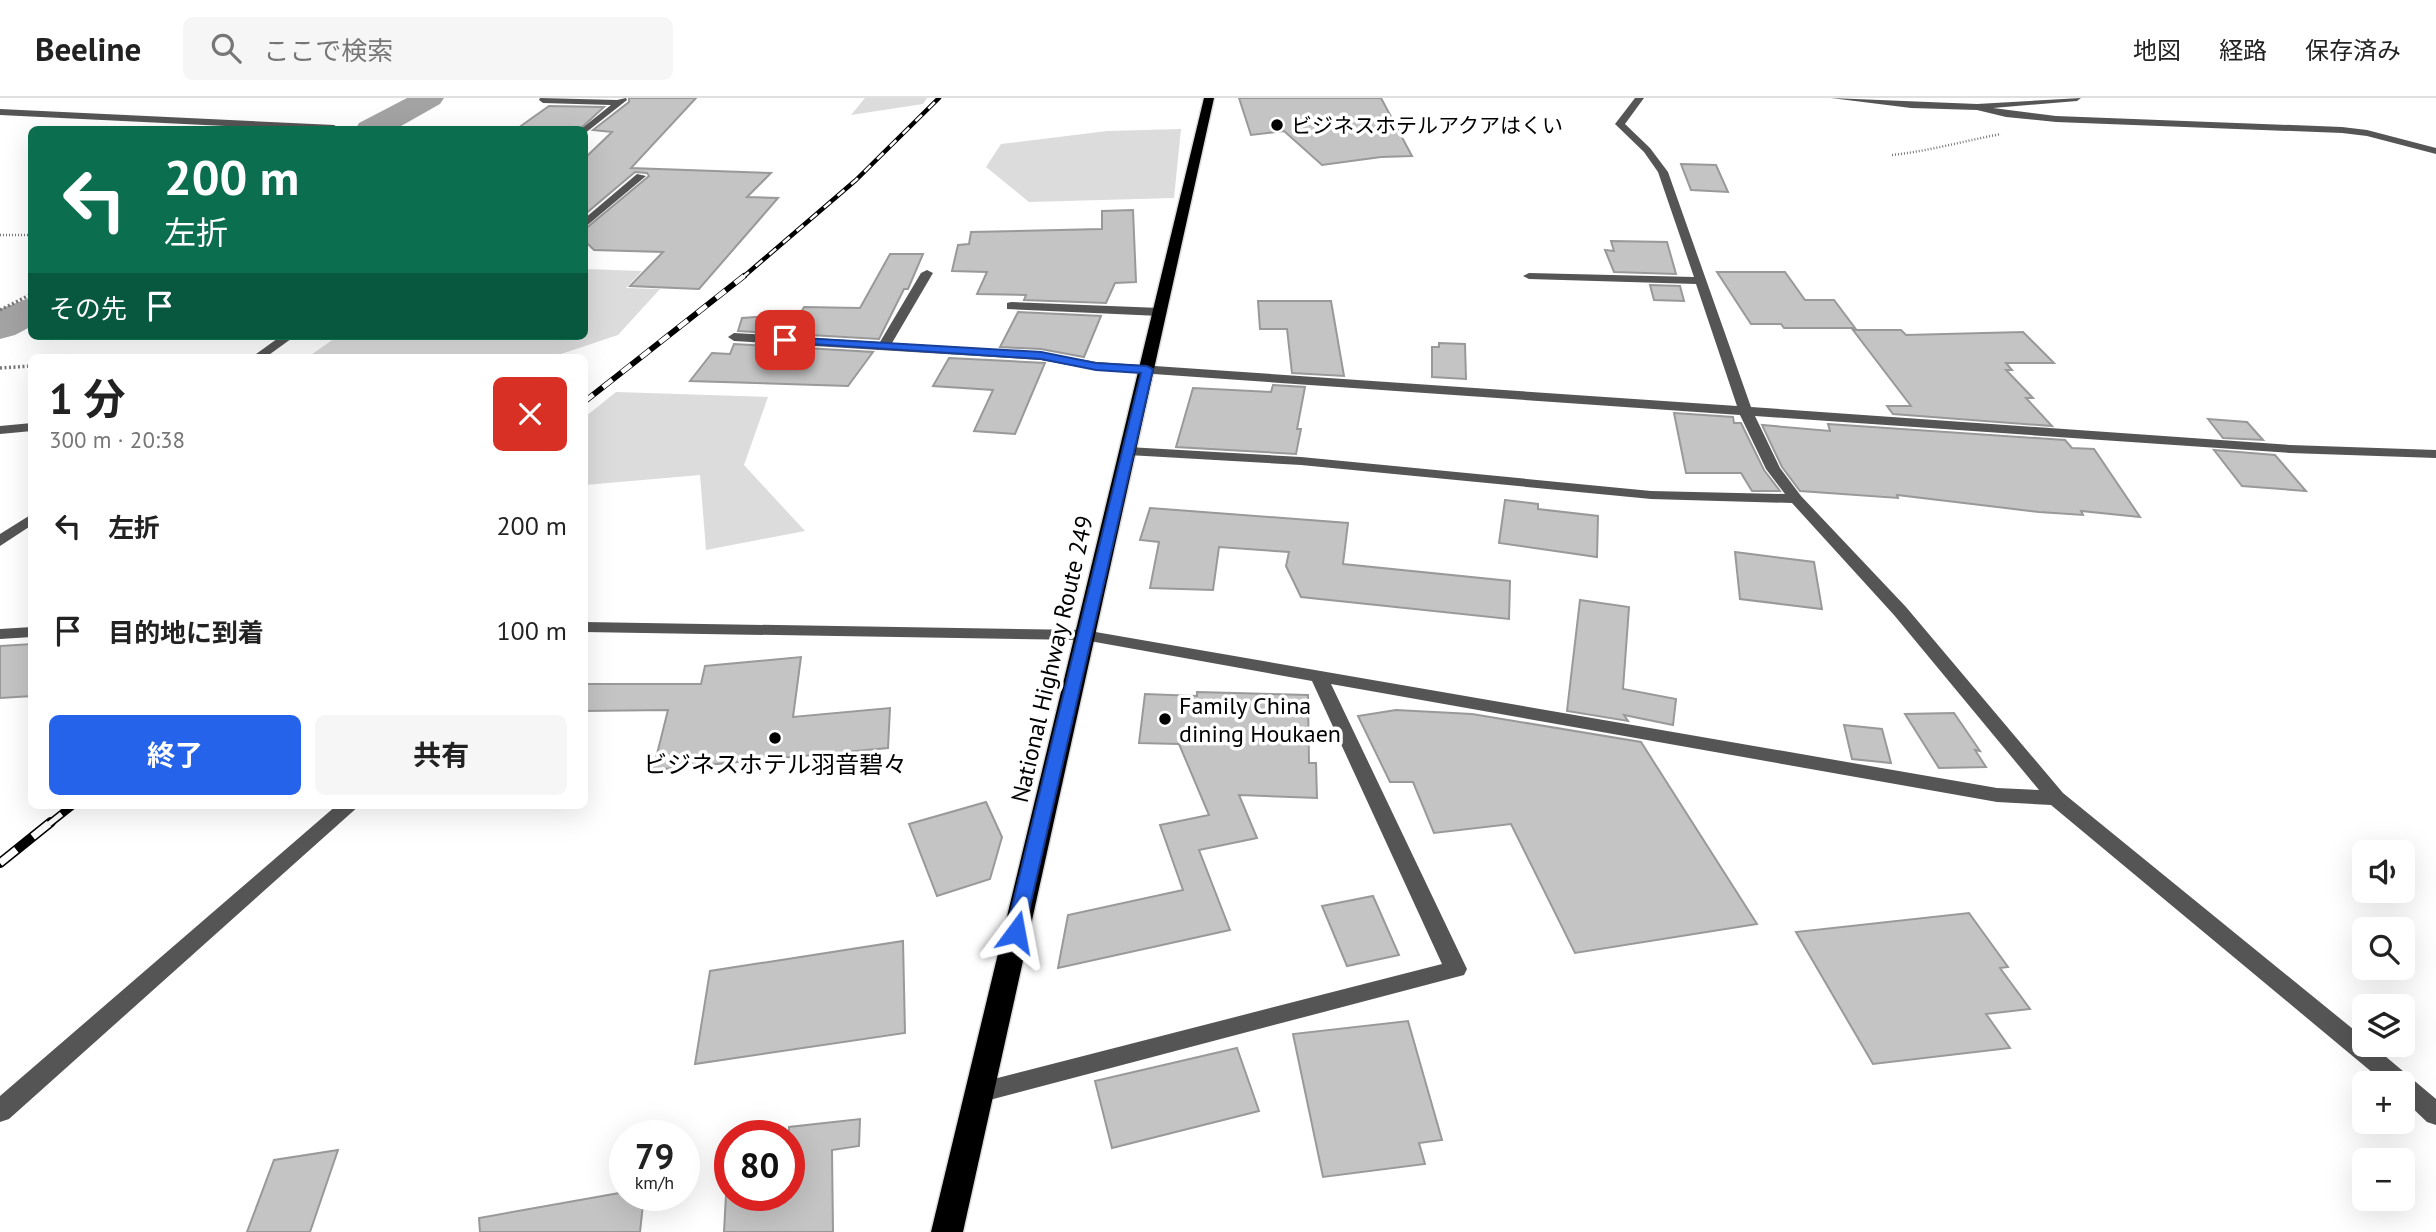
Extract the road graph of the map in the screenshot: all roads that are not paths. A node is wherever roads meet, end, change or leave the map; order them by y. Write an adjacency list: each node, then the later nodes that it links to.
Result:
1 (1209, 98): 18 (highway, National Highway Route 249)
2 (1640, 98): 16 (street)
3 (1835, 98): 7 (street)
4 (2077, 98): 7 (street)
5 (543, 100): 6 (street)
6 (622, 100): 10 (street)
7 (1977, 107): 11 (street)
8 (0, 112): 9 (street)
9 (292, 126)
10 (588, 128)
11 (2436, 151)
12 (641, 176): 13 (street)
13 (588, 222)
14 (927, 273): 21 (street)
15 (1529, 276): 16 (street)
16 (1702, 281): 24 (street)
17 (1011, 306): 18 (street)
18 (1160, 312): 23 (highway, National Highway Route 249)
19 (734, 337): 21 (street)
20 (283, 340): 22 (street)
21 (884, 346): 23 (street)
22 (262, 354)
23 (1147, 369): 24 (street); 27 (highway, National Highway Route 249)
24 (1745, 410): 28 (street); 29 (street)
25 (28, 427): 26 (street)
26 (0, 430)
27 (1128, 451): 29 (street); 35 (highway, National Highway Route 249)
28 (2436, 454)
29 (1796, 499): 37 (street)
30 (28, 521): 31 (street)
31 (0, 541)
32 (588, 627): 35 (street)
33 (28, 632): 34 (street)
34 (0, 634)
35 (1084, 635): 36 (street); 40 (highway, National Highway Route 249)
36 (1318, 675): 37 (street); 40 (street)
37 (2056, 798): 39 (street)
38 (345, 809): 42 (street)
39 (2388, 1071)
40 (978, 1093): 44 (highway, National Highway Route 249)
41 (2415, 1094): 43 (street)
42 (0, 1111)
43 (2436, 1114)
44 (947, 1232)

